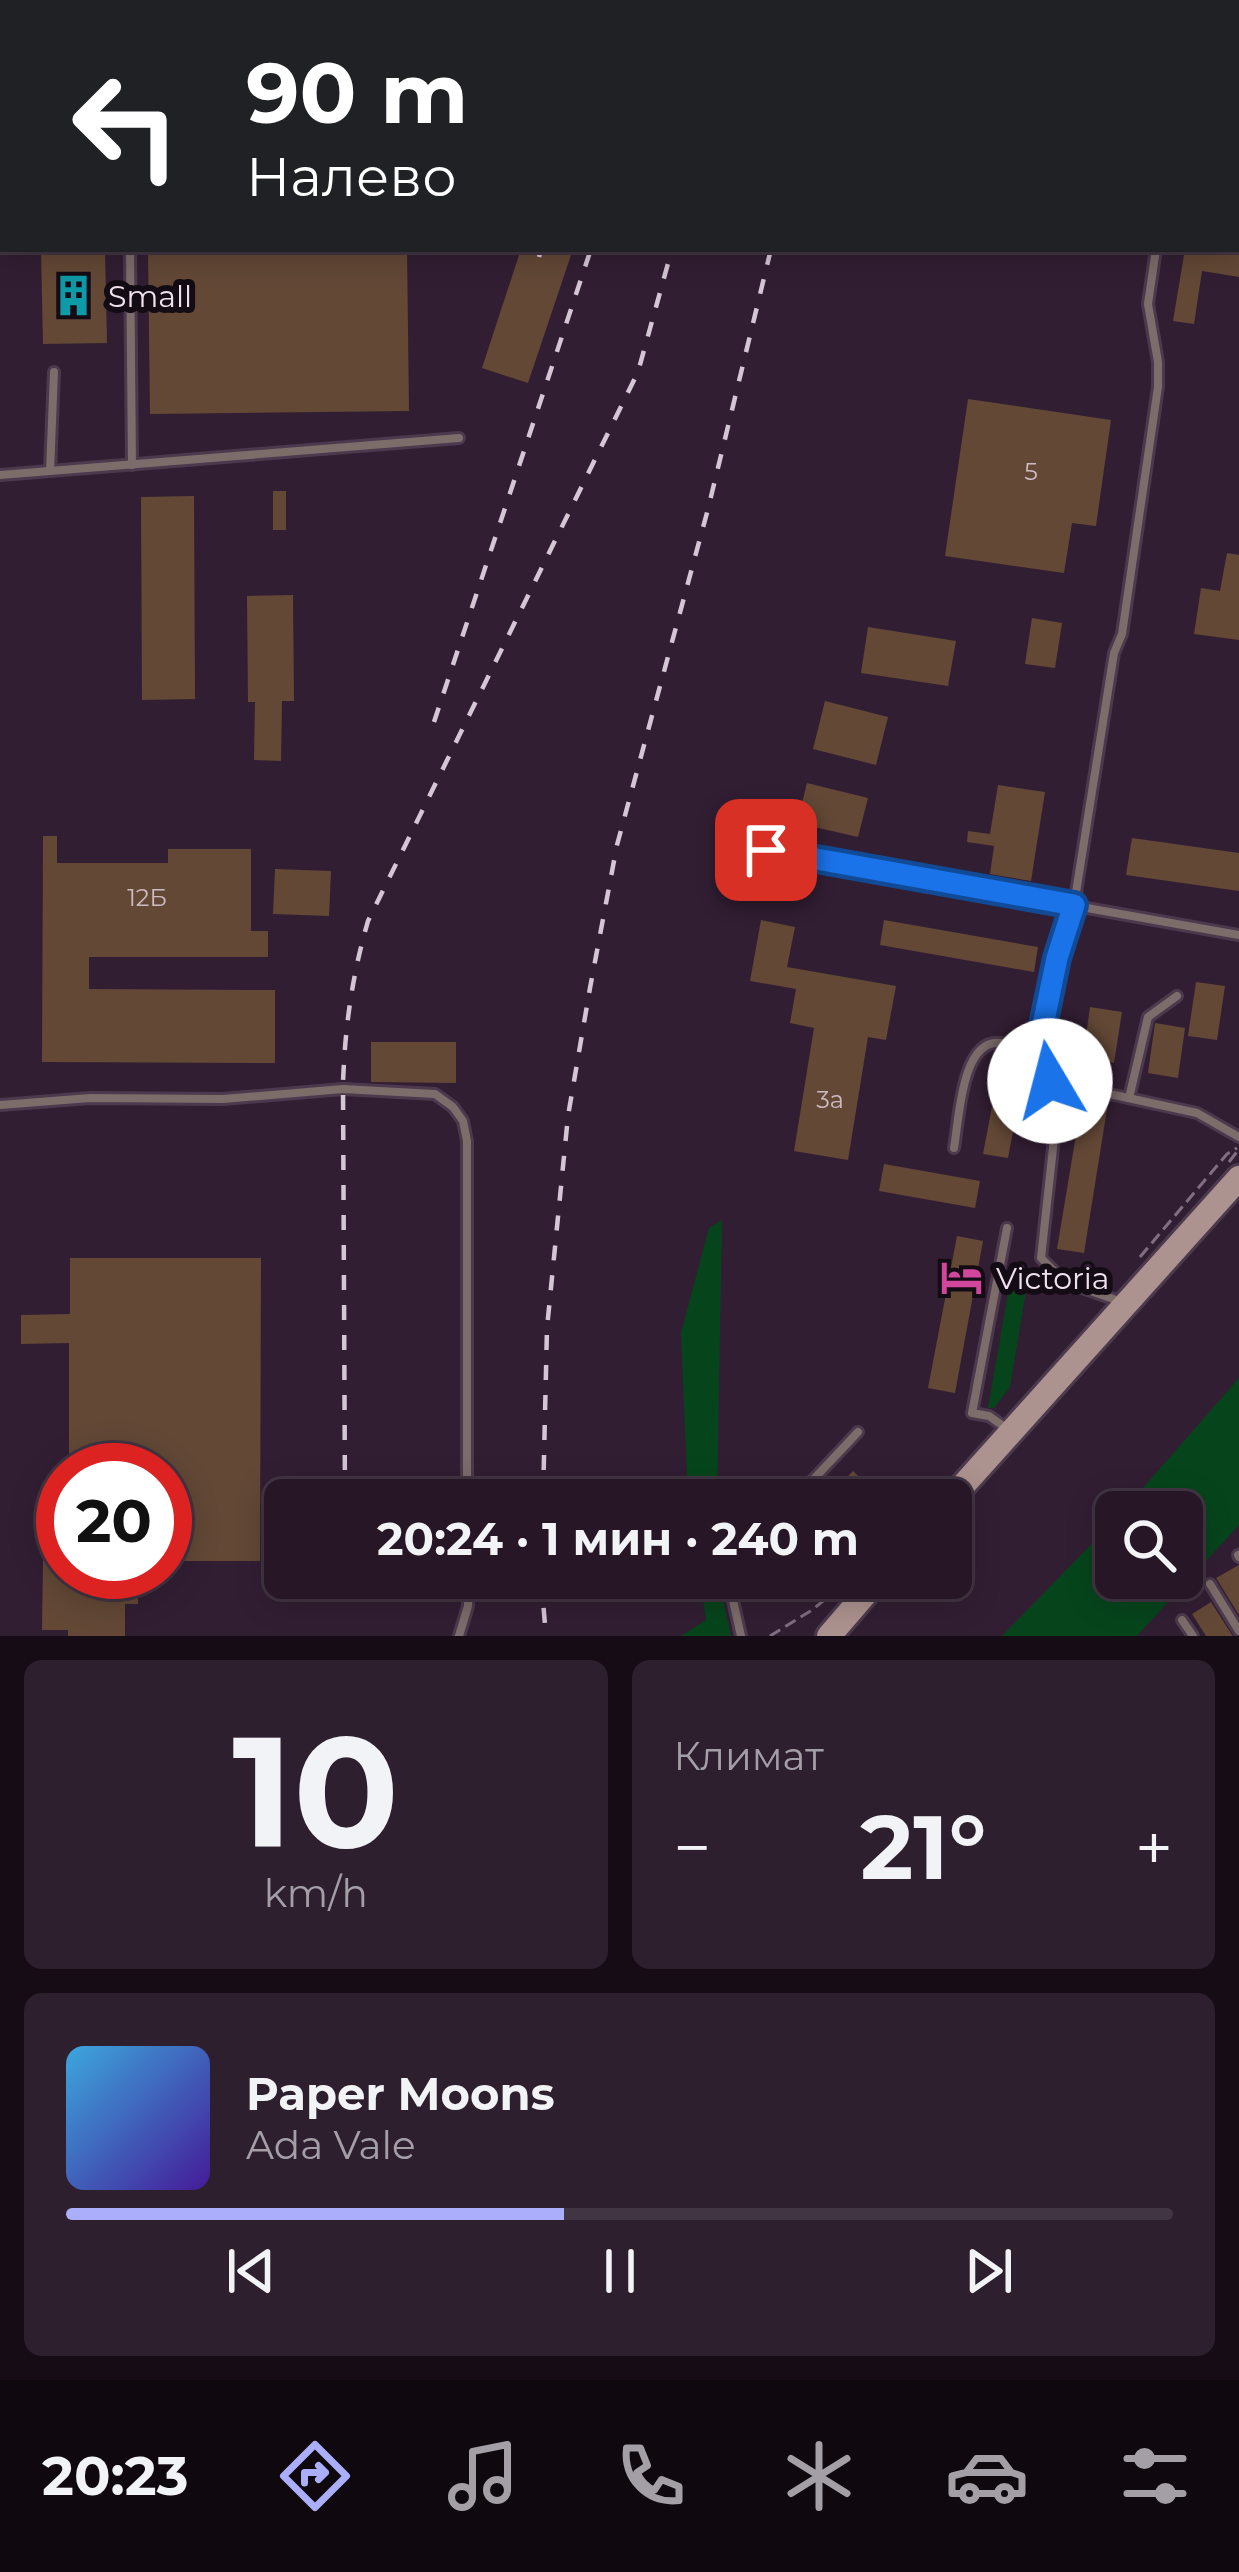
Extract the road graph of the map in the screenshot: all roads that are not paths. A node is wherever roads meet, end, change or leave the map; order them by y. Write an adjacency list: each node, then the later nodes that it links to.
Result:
1 (130, 252): 5 (lane)
2 (1156, 252): 9 (lane)
3 (54, 372): 6 (lane)
4 (459, 438): 5 (lane)
5 (132, 465): 6 (lane)
6 (50, 471): 7 (lane)
7 (0, 475)
8 (766, 850): 9 (lane)
9 (1074, 905): 10 (lane); 12 (lane)
10 (1239, 935)
11 (1178, 996): 14 (lane)
12 (1036, 1059): 13 (lane); 17 (lane)
13 (1075, 1090): 14 (lane); 20 (lane)
14 (1130, 1098): 16 (lane)
15 (0, 1105): 23 (lane)
16 (1239, 1137)
17 (954, 1148)
18 (1239, 1178): 20 (main road)
19 (1007, 1228): 22 (lane)
20 (1126, 1305): 22 (main road)
21 (858, 1432): 24 (lane)
22 (1012, 1434): 25 (main road)
23 (467, 1479)
24 (814, 1479)
25 (970, 1479)
26 (1210, 1584): 32 (lane)
27 (468, 1599): 33 (lane)
28 (732, 1599): 34 (lane)
29 (846, 1599): 35 (main road)
30 (849, 1599): 36 (main road)
31 (1182, 1620): 37 (lane)
32 (1239, 1631)
33 (459, 1636)
34 (740, 1636)
35 (814, 1636)
36 (829, 1636)
37 (1193, 1636)

